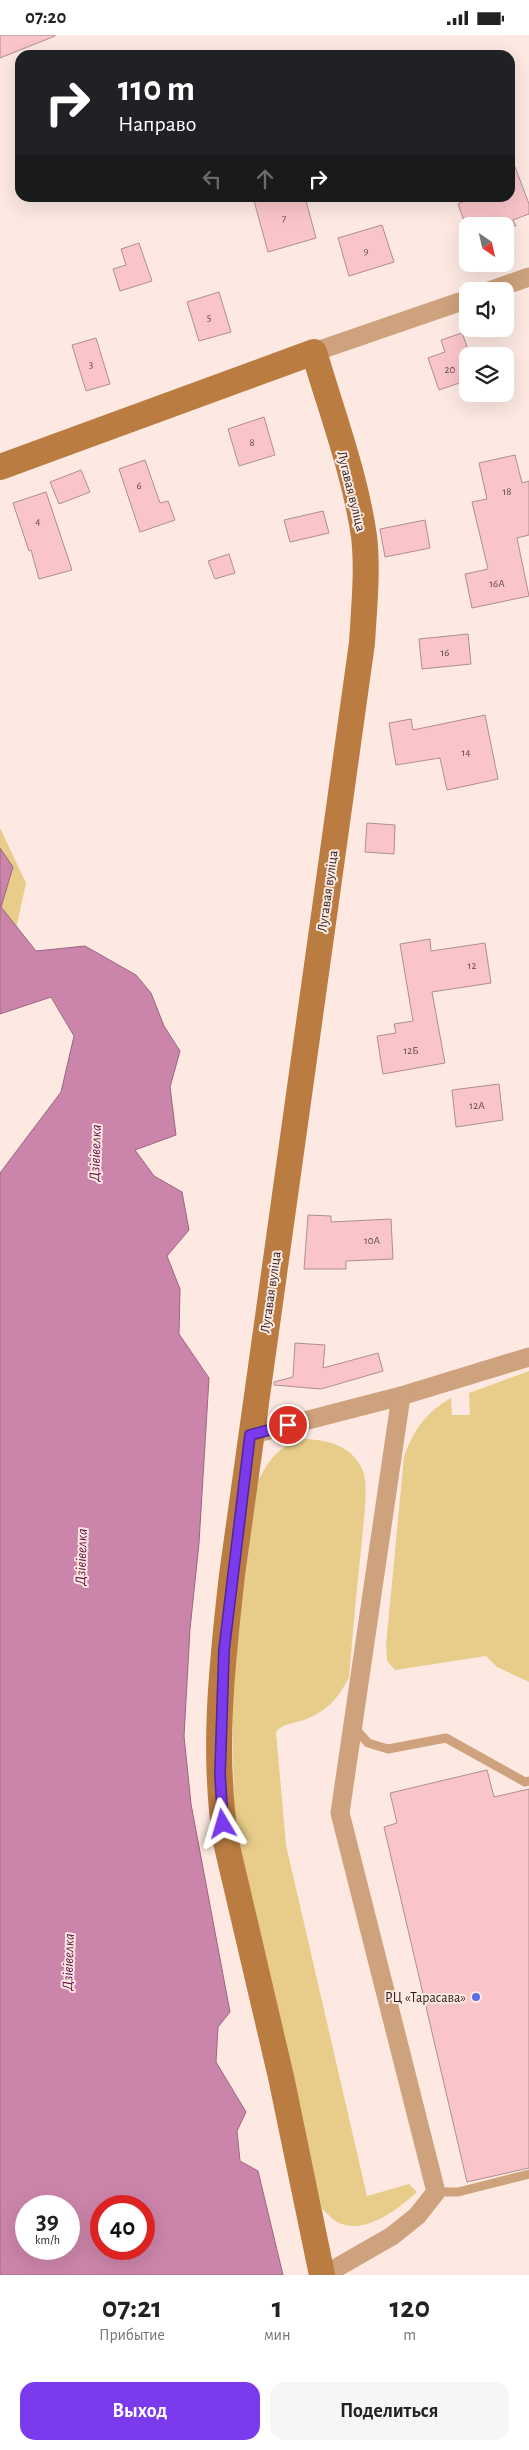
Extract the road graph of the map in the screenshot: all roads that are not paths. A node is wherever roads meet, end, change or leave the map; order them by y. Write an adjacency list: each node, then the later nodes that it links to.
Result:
1 (529, 277): 2 (street)
2 (514, 282)
3 (459, 302): 4 (street)
4 (314, 352): 5 (street); 8 (street, Лугавая вуліца)
5 (0, 467)
6 (529, 1357): 7 (street)
7 (401, 1397): 8 (street); 9 (street)
8 (250, 1435): 13 (street, Лугавая вуліца)
9 (352, 1726): 10 (lane); 12 (street)
10 (529, 1781)
11 (529, 2174): 12 (lane)
12 (436, 2192): 13 (street)
13 (323, 2275)

